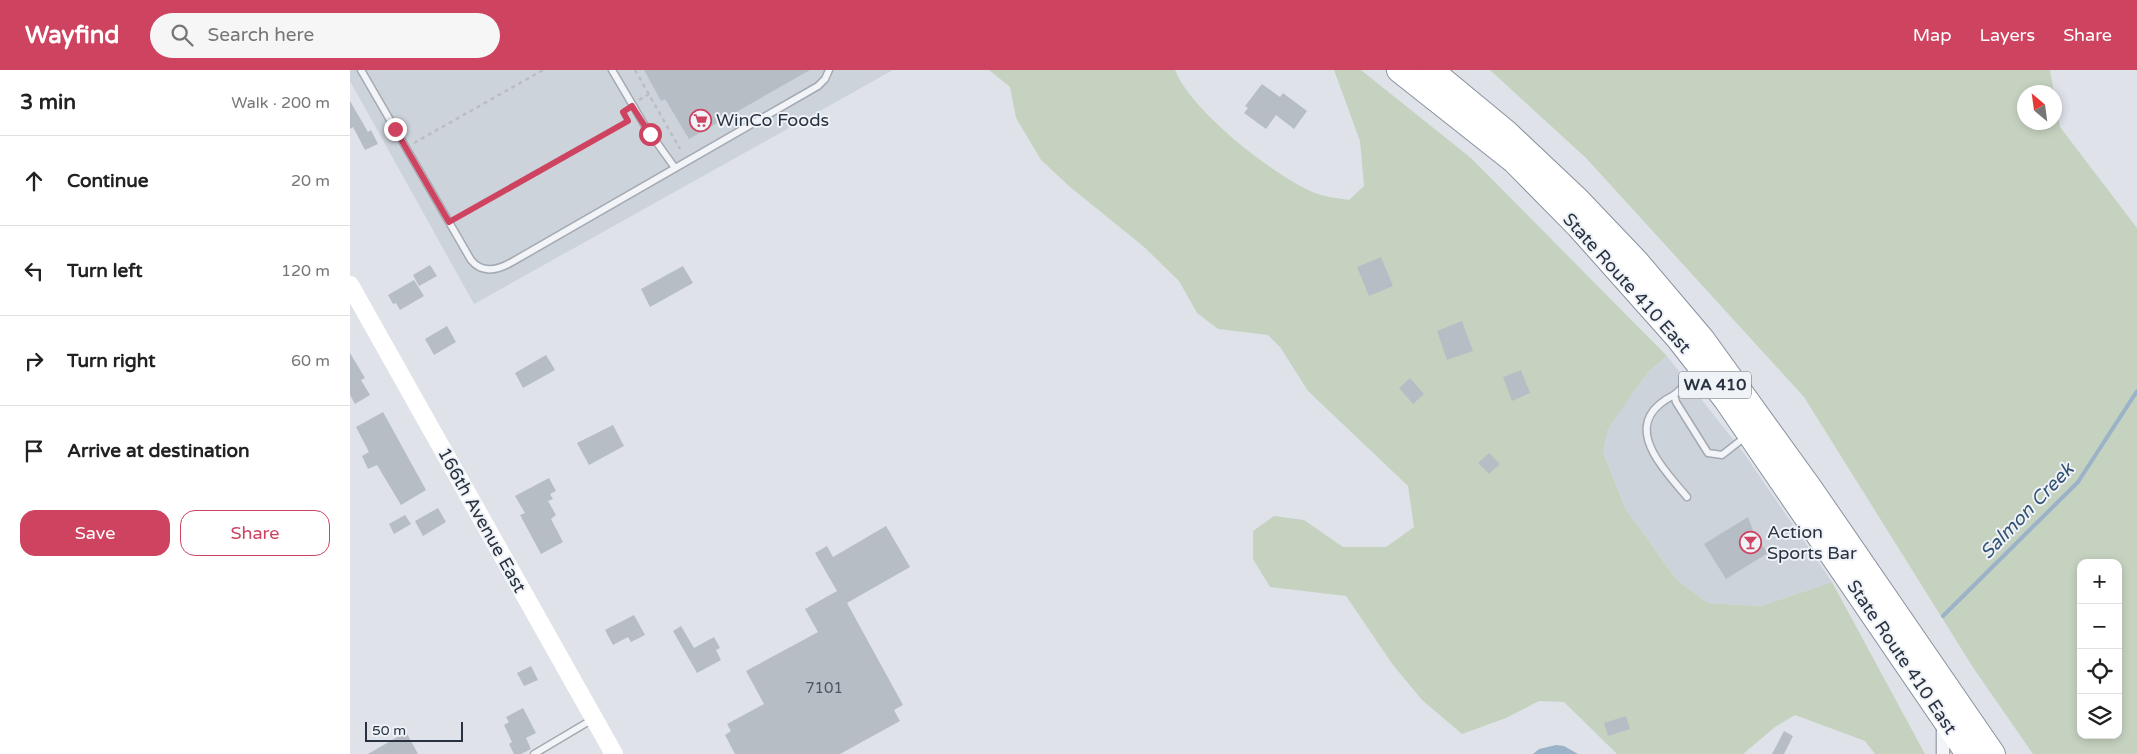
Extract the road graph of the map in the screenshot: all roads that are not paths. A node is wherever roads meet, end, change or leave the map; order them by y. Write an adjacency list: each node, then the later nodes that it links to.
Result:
1 (361, 70): 6 (lane)
2 (612, 70): 6 (lane)
3 (829, 70): 6 (lane)
4 (1399, 70): 8 (highway, State Route 410 East / WA 410)
5 (1431, 70): 18 (highway, State Route 410 East / WA 410)
6 (674, 168)
7 (350, 285): 13 (street, 166th Avenue East)
8 (1702, 370): 9 (lane); 10 (highway, State Route 410 East / WA 410)
9 (1674, 396): 10 (lane); 11 (lane)
10 (1750, 434): 12 (highway, State Route 410 East / WA 410)
11 (1687, 497)
12 (1942, 716): 16 (street); 17 (highway, State Route 410 East / WA 410)
13 (594, 719): 14 (lane); 15 (street, 166th Avenue East)
14 (534, 754)
15 (614, 754)
16 (1943, 754)
17 (1968, 754)
18 (1993, 754)

